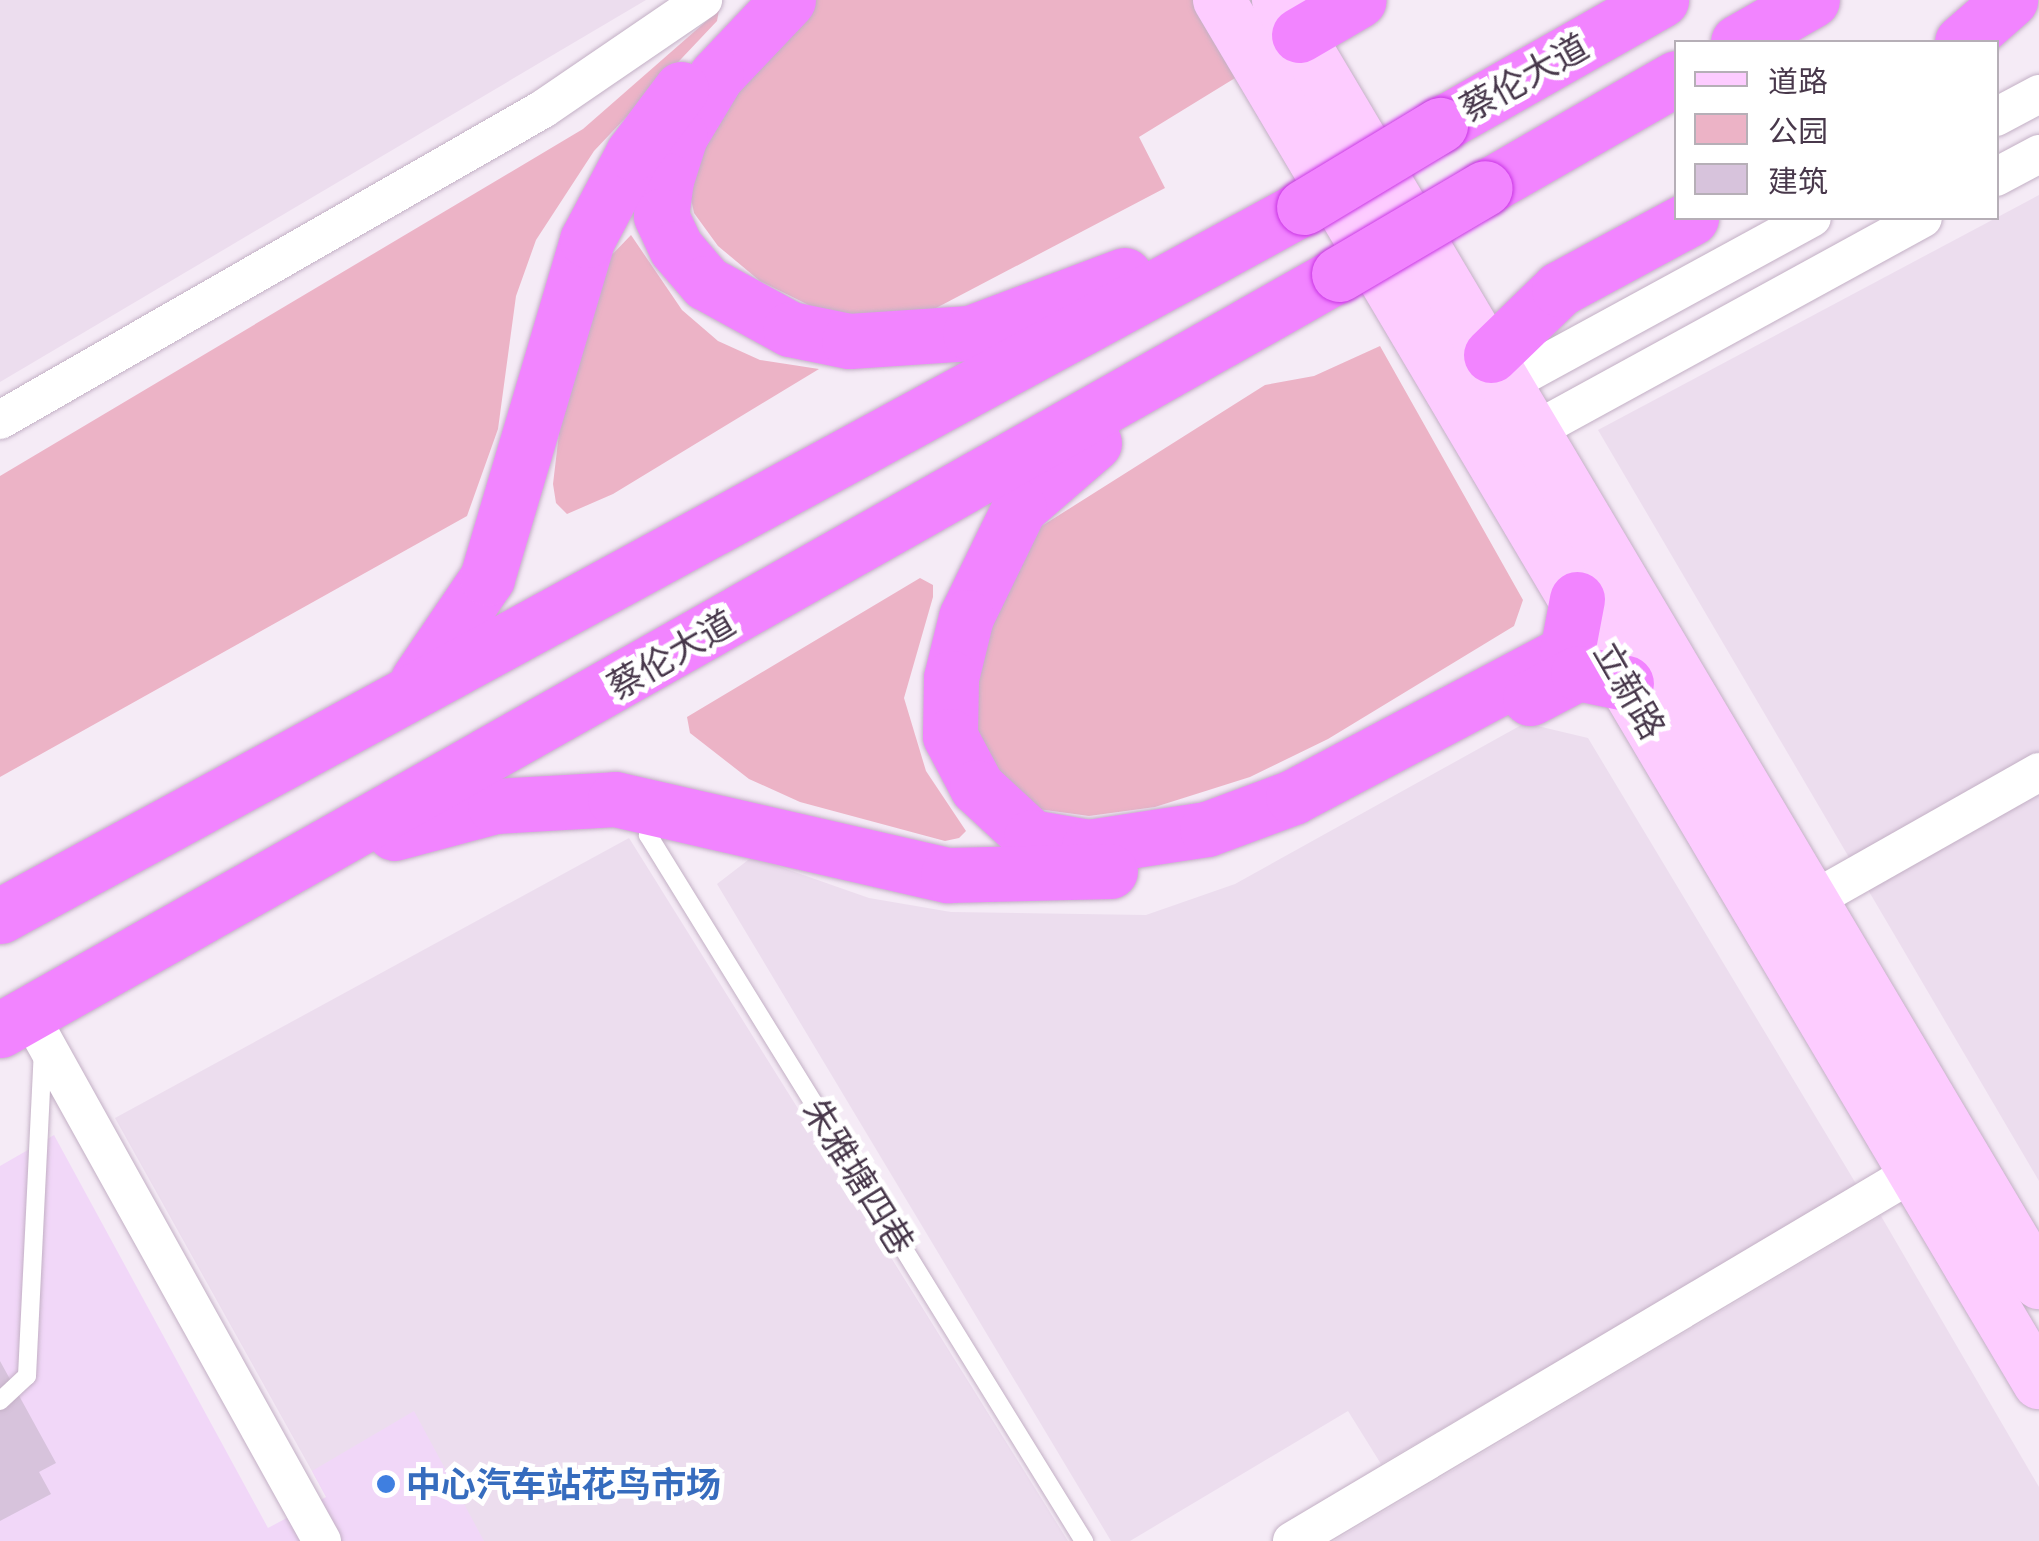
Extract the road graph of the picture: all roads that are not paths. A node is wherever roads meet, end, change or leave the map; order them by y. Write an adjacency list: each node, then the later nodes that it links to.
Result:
1 (703, 0): 23 (street)
2 (766, 0): 27 (highway)
3 (788, 0): 17 (highway)
4 (1219, 0): 25 (main road, 立新路)
5 (1360, 0): 9 (highway)
6 (1661, 0): 17 (highway, 蔡伦大道, bridge)
7 (1812, 0): 10 (highway)
8 (2010, 0): 11 (highway)
9 (1288, 17): 22 (main road, 立新路)
10 (1742, 40)
11 (1964, 40)
12 (1674, 79): 21 (highway, bridge)
13 (2039, 94): 14 (street)
14 (1999, 115)
15 (2039, 154): 16 (street)
16 (1999, 175)
17 (1304, 207): 27 (highway)
18 (1688, 220): 22 (highway)
19 (1808, 220): 22 (street)
20 (1919, 220): 24 (street)
21 (1338, 274): 25 (highway); 30 (highway, 蔡伦大道)
22 (1500, 369): 24 (main road, 立新路)
23 (0, 420)
24 (1536, 430): 31 (main road, 立新路)
25 (1578, 599): 26 (main road, 立新路)
26 (1626, 683): 29 (highway); 34 (main road, 立新路)
27 (414, 686): 32 (highway)
28 (2039, 772): 31 (street)
29 (656, 808): 30 (highway); 39 (lane, 朱雅塘四巷)
30 (323, 851): 33 (highway, 蔡伦大道)
31 (1813, 900): 35 (main road, 立新路)
32 (0, 916)
33 (24, 1028): 37 (lane); 38 (street)
34 (1914, 1172): 36 (main road, 立新路); 40 (street)
35 (2038, 1281)
36 (2039, 1383)
37 (0, 1401)
38 (322, 1541)
39 (1084, 1541)
40 (1292, 1541)

